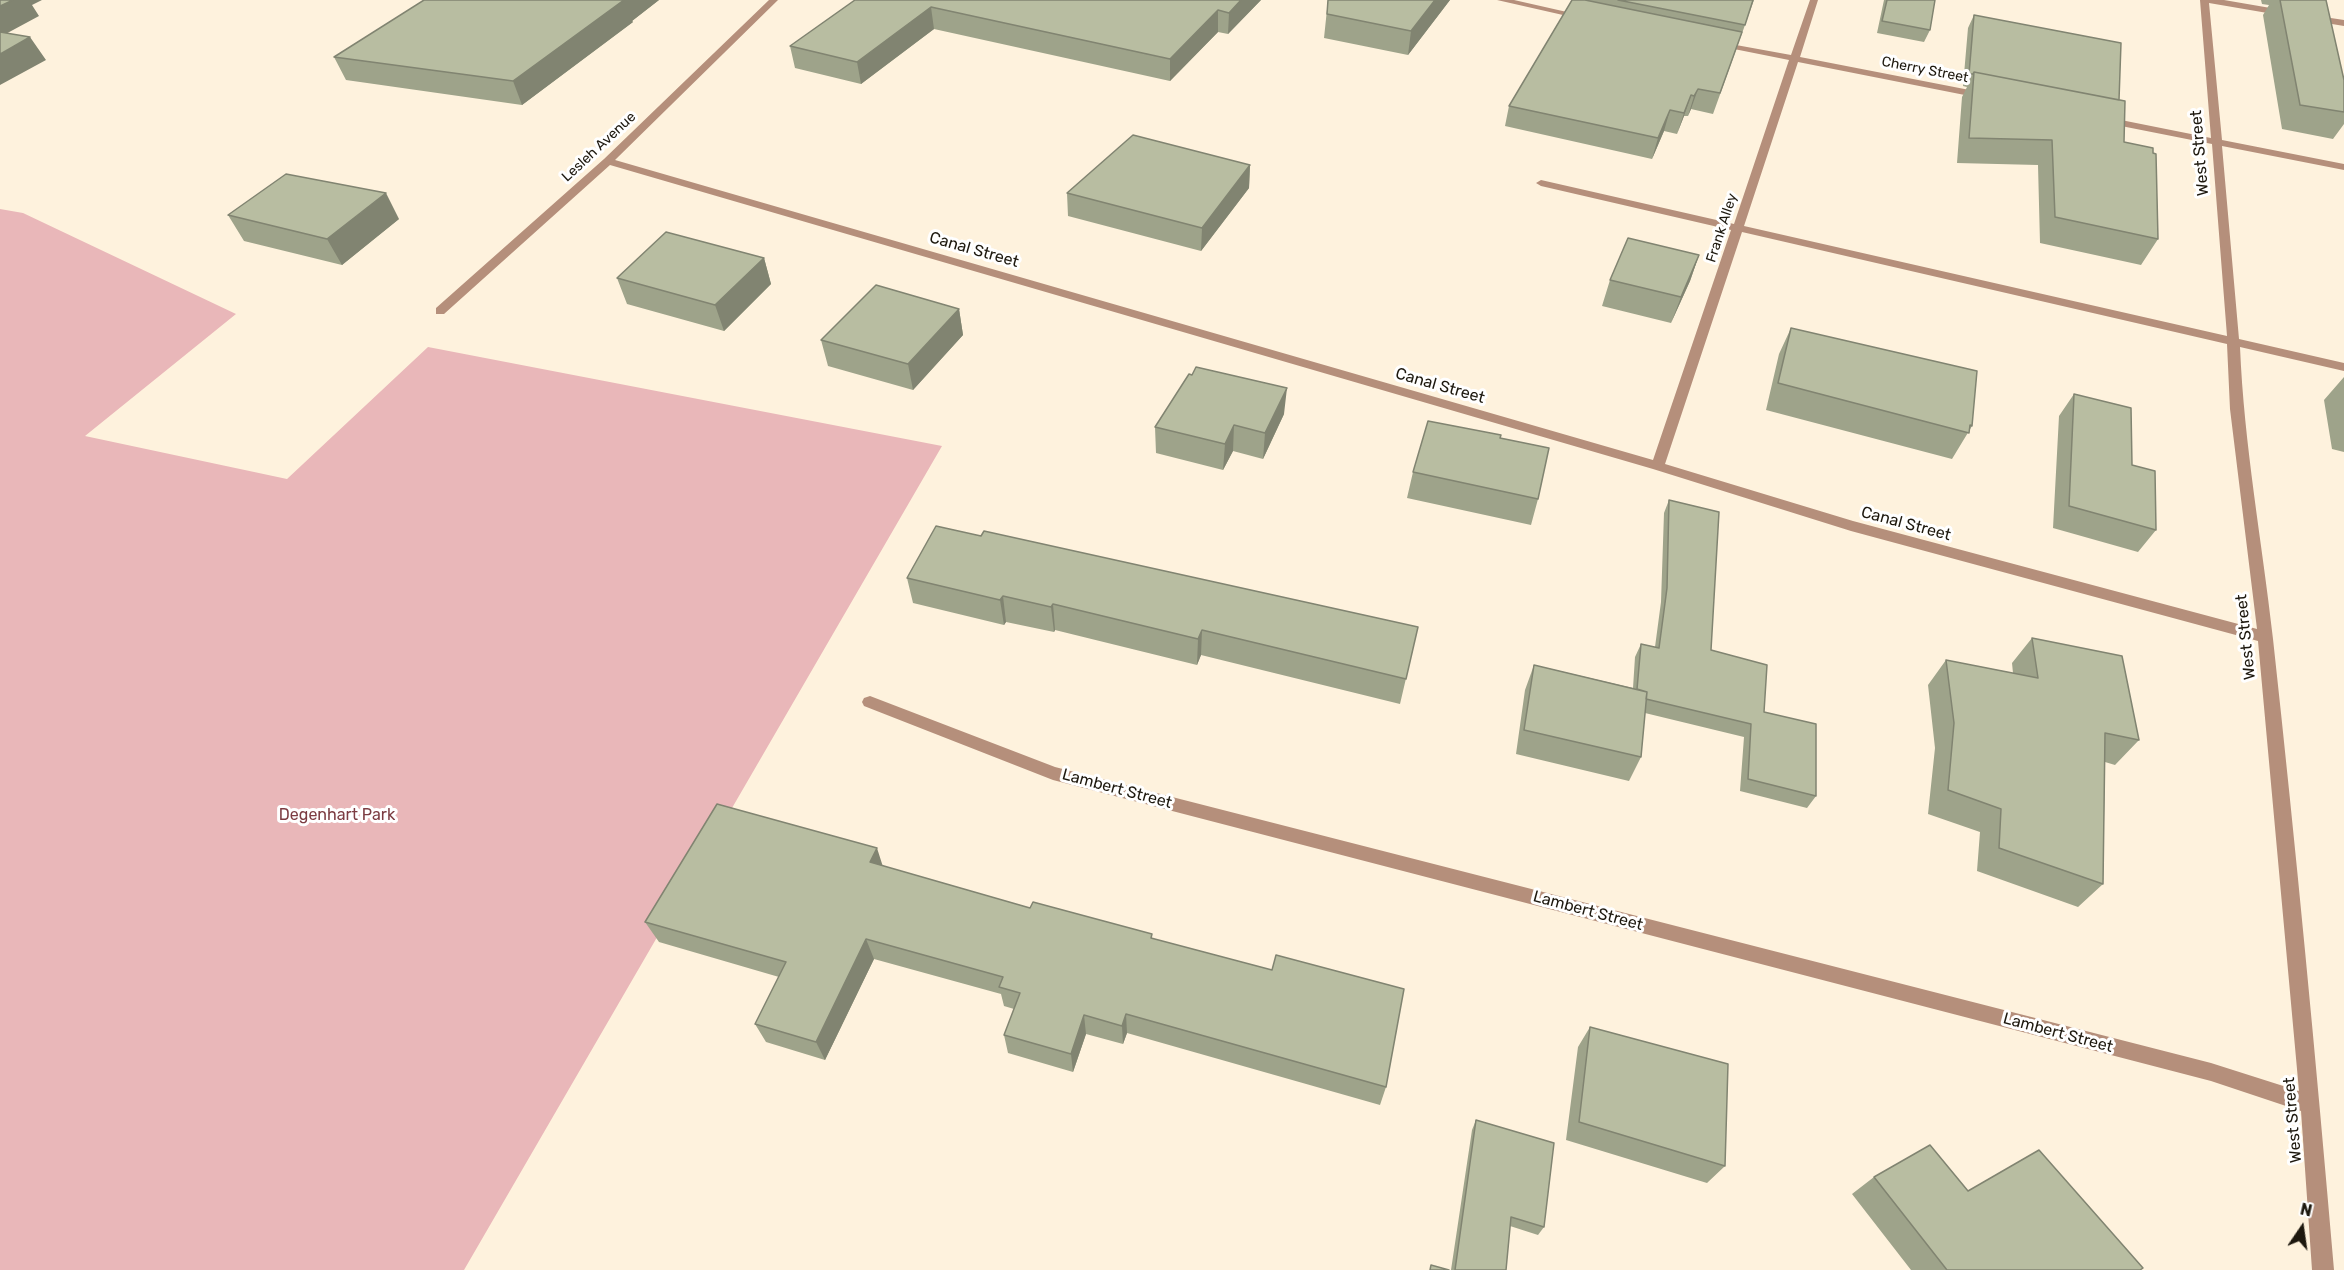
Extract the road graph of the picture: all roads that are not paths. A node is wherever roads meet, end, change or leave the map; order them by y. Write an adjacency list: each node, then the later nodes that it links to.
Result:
1 (774, 0): 12 (street, Lesleh Avenue)
2 (1501, 0): 5 (street)
3 (1814, 0): 8 (street, Frank Alley)
4 (2206, 0): 6 (street); 11 (street, West Street)
5 (1595, 19)
6 (2344, 23)
7 (1701, 39): 8 (street, Cherry Street)
8 (1795, 58): 9 (street, Cherry Street); 15 (street, Frank Alley)
9 (1998, 98)
10 (2091, 117): 11 (street)
11 (2217, 142): 13 (street); 17 (street, West Street)
12 (608, 161): 16 (street, Lesleh Avenue); 19 (street, Canal Street)
13 (2344, 167)
14 (1542, 183): 15 (street)
15 (1737, 230): 17 (street); 19 (street, Frank Alley)
16 (440, 312)
17 (2233, 340): 18 (street); 20 (street, West Street)
18 (2344, 367)
19 (1658, 466): 20 (street, Canal Street)
20 (2265, 637): 22 (street, West Street)
21 (870, 702): 22 (street, Lambert Street)
22 (2310, 1104): 23 (street, West Street)
23 (2323, 1270)

